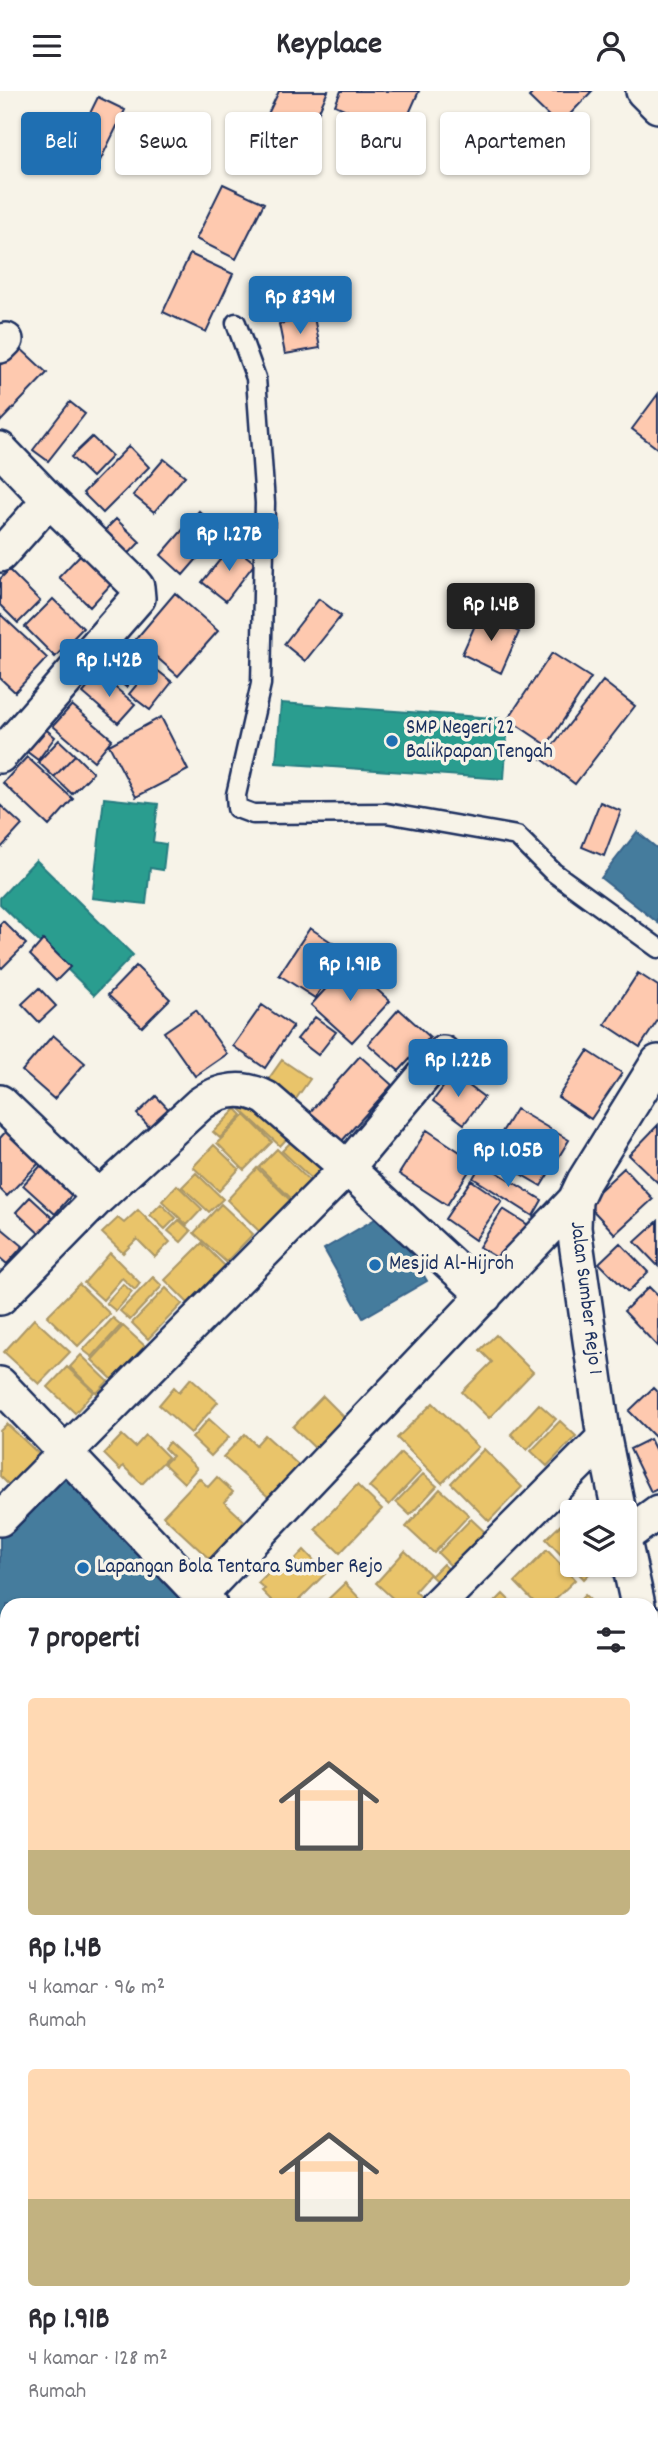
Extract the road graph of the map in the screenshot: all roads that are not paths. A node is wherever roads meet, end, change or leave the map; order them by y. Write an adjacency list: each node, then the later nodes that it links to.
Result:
1 (643, 91): 2 (street)
2 (658, 106)
3 (236, 323): 8 (lane)
4 (0, 449): 5 (street)
5 (49, 500): 6 (street); 7 (street)
6 (0, 555)
7 (0, 756)
8 (658, 948)
9 (443, 1053): 12 (street)
10 (658, 1062): 14 (street, Jalan Sumber Rejo 1)
11 (0, 1102): 13 (street)
12 (347, 1168): 13 (street); 15 (street); 19 (street)
13 (99, 1197): 16 (street)
14 (575, 1200): 15 (street); 18 (street, Jalan Sumber Rejo 1)
15 (485, 1296): 26 (street)
16 (0, 1298)
17 (0, 1384): 19 (street)
18 (604, 1438): 20 (street, Jalan Sumber Rejo 1); 27 (street)
19 (68, 1453): 22 (street); 25 (street)
20 (617, 1500)
21 (658, 1512): 23 (street)
22 (0, 1519)
23 (637, 1527)
24 (634, 1577): 28 (street)
25 (203, 1598)
26 (207, 1598)
27 (444, 1598)
28 (639, 1598)

